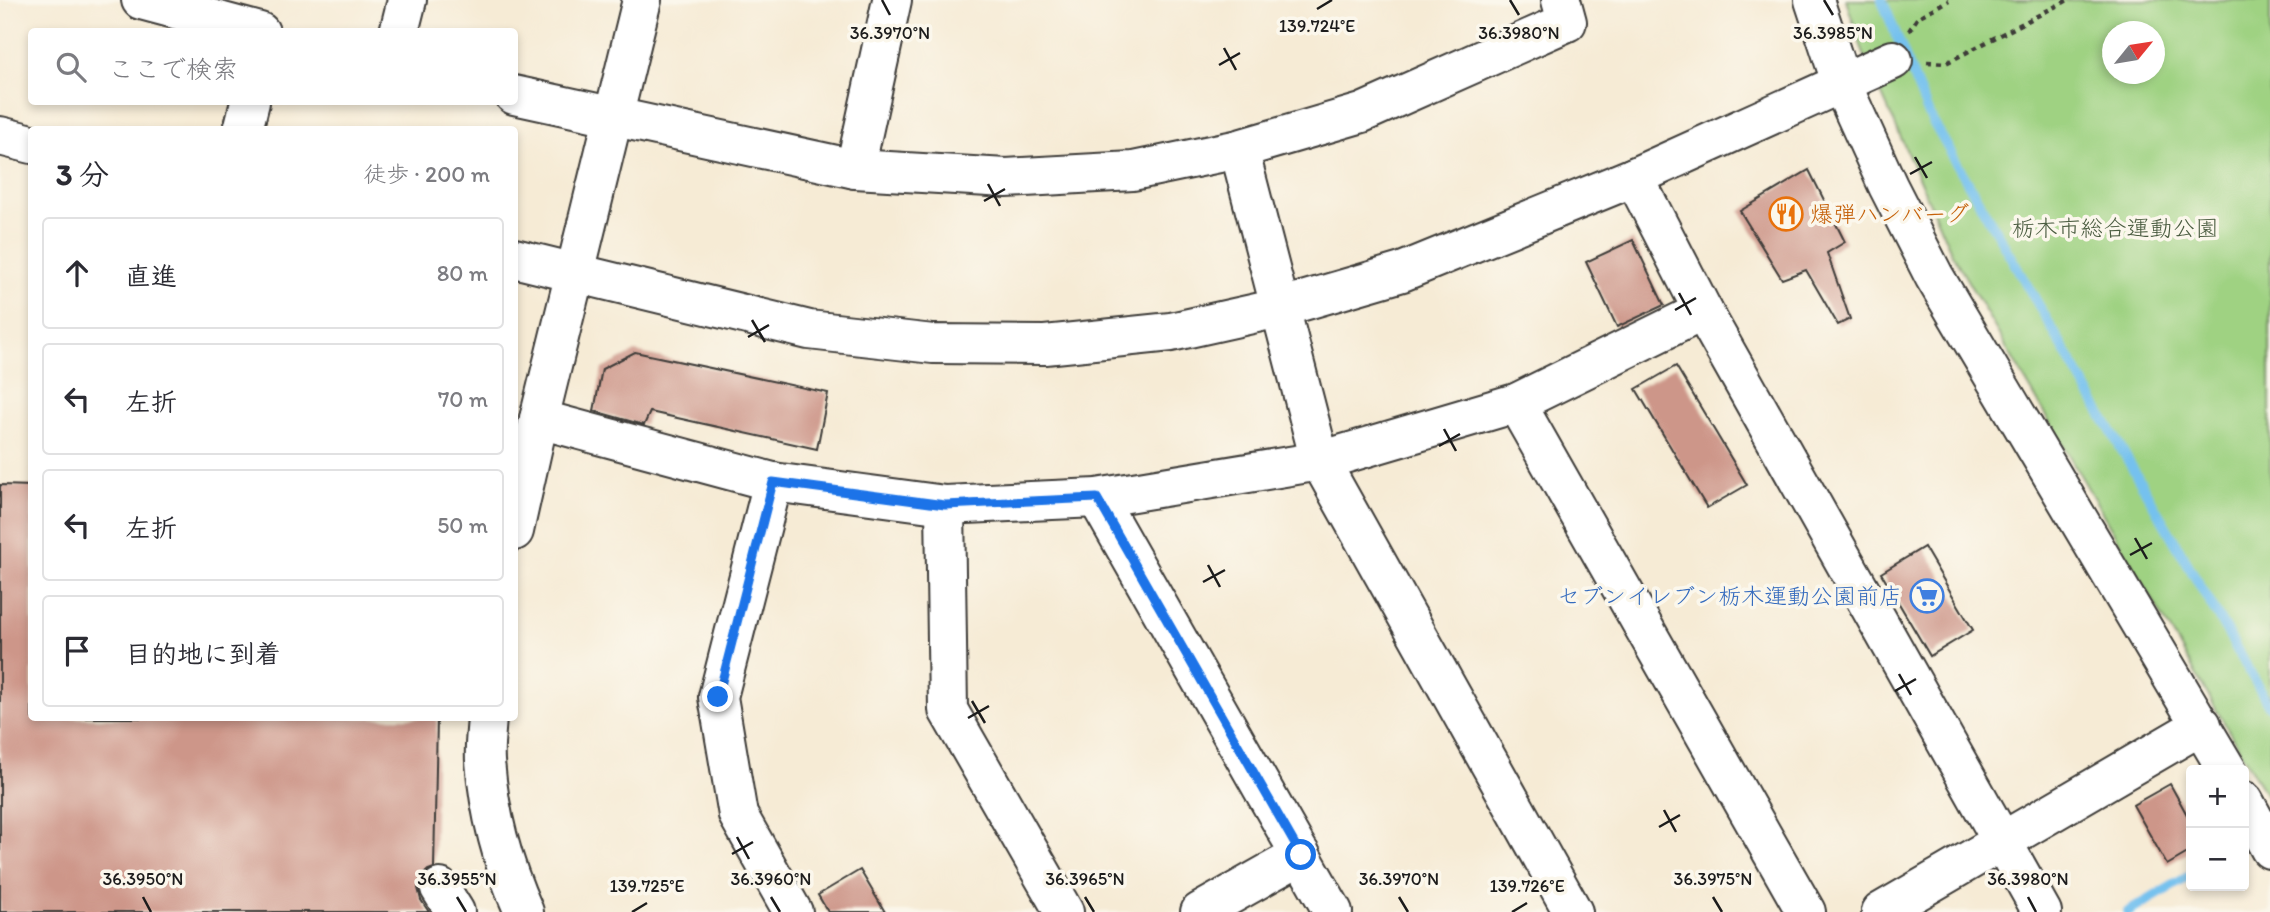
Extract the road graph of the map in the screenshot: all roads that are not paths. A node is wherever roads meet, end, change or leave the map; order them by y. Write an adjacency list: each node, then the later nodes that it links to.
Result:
1 (141, 0): 7 (street)
2 (407, 0): 8 (street)
3 (642, 0): 13 (street)
4 (892, 0): 18 (street)
5 (1561, 0): 17 (street)
6 (1814, 0): 10 (street)
7 (245, 28)
8 (400, 28)
9 (1892, 60): 10 (street)
10 (1842, 85): 19 (street); 32 (street)
11 (518, 95): 13 (street)
12 (249, 105): 14 (street)
13 (612, 117): 18 (street); 21 (street)
14 (244, 126)
15 (0, 136): 16 (street)
16 (28, 143)
17 (1239, 149): 18 (street); 22 (street)
18 (855, 169)
19 (1634, 177): 22 (street); 23 (street)
20 (518, 259): 21 (street)
21 (574, 271): 22 (street); 25 (street)
22 (1279, 308): 26 (street)
23 (1703, 311): 24 (street); 35 (street)
24 (1516, 403): 26 (street); 44 (street)
25 (539, 419): 27 (street); 30 (street)
26 (1320, 461): 28 (street); 43 (street)
27 (773, 482): 29 (street); 39 (street)
28 (1097, 498): 29 (street); 37 (street)
29 (945, 505): 40 (street)
30 (518, 513)
31 (487, 721): 38 (street)
32 (2202, 725): 33 (street); 35 (street)
33 (2224, 765)
34 (2249, 811): 36 (street)
35 (2002, 840): 45 (street); 46 (street)
36 (2270, 849)
37 (1301, 855): 41 (street); 42 (street)
38 (524, 912)
39 (793, 912)
40 (1064, 912)
41 (1200, 912)
42 (1334, 912)
43 (1573, 912)
44 (1806, 912)
45 (1881, 912)
46 (2042, 912)

